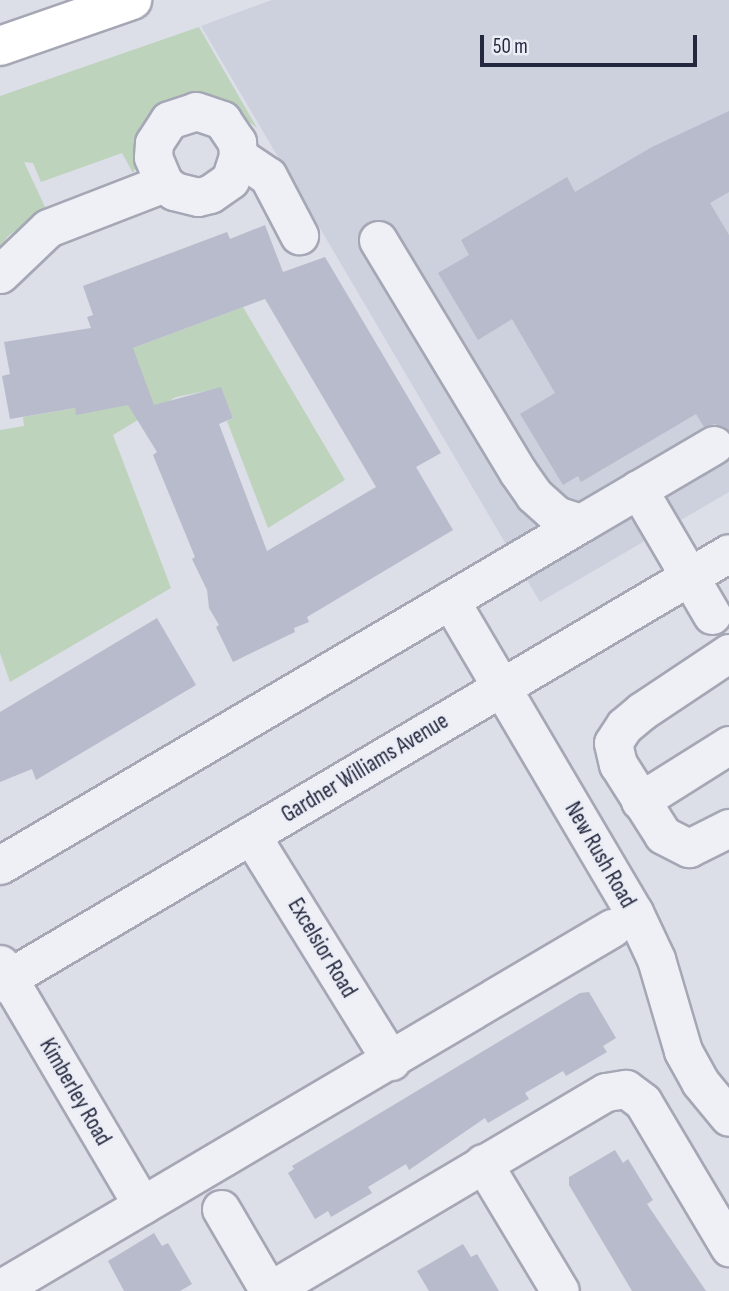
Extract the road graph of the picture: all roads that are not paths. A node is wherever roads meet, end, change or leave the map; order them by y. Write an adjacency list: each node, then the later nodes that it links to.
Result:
1 (132, 0): 2 (main road)
2 (0, 47)
3 (238, 156): 4 (street); 4 (street); 5 (street)
4 (164, 183): 7 (street)
5 (299, 235)
6 (378, 240): 10 (street)
7 (0, 274)
8 (714, 445): 9 (street)
9 (638, 489): 10 (street); 12 (street)
10 (581, 523): 13 (street)
11 (729, 553): 12 (street, Gardner Williams Avenue)
12 (689, 577): 14 (street); 16 (street, Gardner Williams Avenue)
13 (450, 600): 16 (street, New Rush Road); 21 (street)
14 (712, 615)
15 (729, 653): 18 (street)
16 (502, 688): 20 (street, Gardner Williams Avenue); 25 (street, New Rush Road)
17 (729, 745): 18 (street)
18 (640, 801): 19 (street)
19 (729, 828)
20 (251, 835): 23 (street, Gardner Williams Avenue); 24 (street, Excelsior Road)
21 (0, 865)
22 (612, 928): 24 (street)
23 (3, 975): 27 (street, Kimberley Road)
24 (391, 1061): 27 (street)
25 (729, 1117)
26 (483, 1163): 29 (street); 31 (street); 32 (street)
27 (142, 1205): 30 (street)
28 (221, 1209): 31 (street)
29 (729, 1247)
30 (0, 1289)
31 (269, 1291)
32 (560, 1291)

